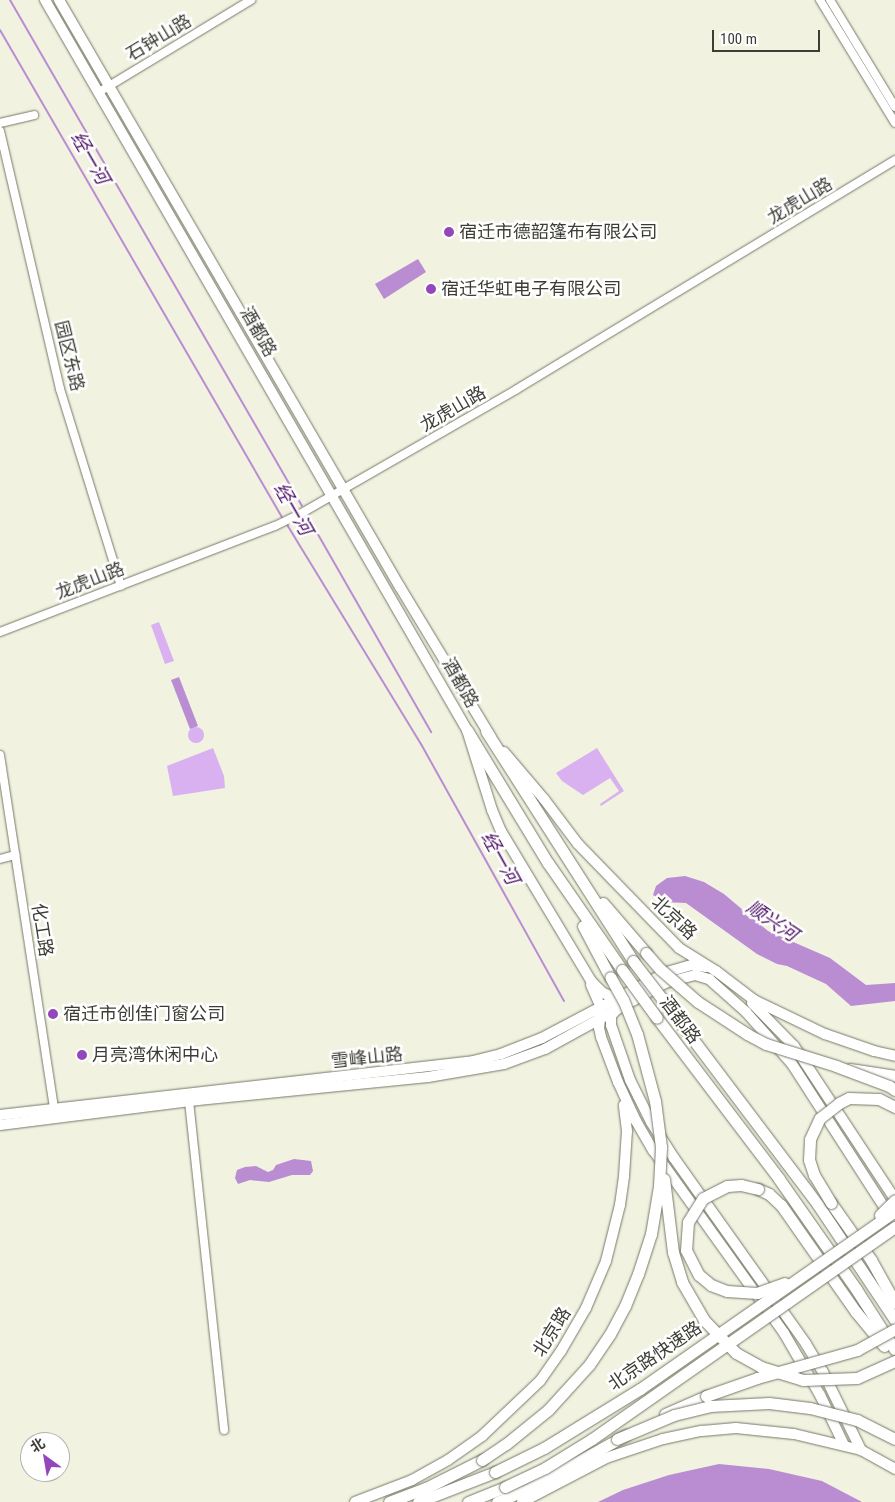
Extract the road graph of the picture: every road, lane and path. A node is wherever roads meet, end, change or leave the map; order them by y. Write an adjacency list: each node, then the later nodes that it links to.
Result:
1 (45, 0): 7 (main road, 酒都路)
2 (59, 0): 6 (main road, 酒都路)
3 (251, 0): 6 (street, 石钟山路)
4 (820, 0): 11 (street)
5 (830, 0): 8 (street)
6 (109, 86): 7 (street, 石钟山路); 14 (main road, 酒都路)
7 (98, 92): 15 (main road, 酒都路)
8 (895, 107)
9 (34, 115): 10 (street)
10 (0, 123)
11 (895, 123)
12 (0, 131): 16 (street, 园区东路)
13 (895, 160): 14 (street, 龙虎山路)
14 (344, 489): 15 (street, 龙虎山路); 19 (main road, 酒都路)
15 (333, 496): 16 (street, 龙虎山路); 18 (main road, 酒都路)
16 (120, 586): 17 (street, 龙虎山路)
17 (0, 632)
18 (466, 730): 25 (highway, 酒都路); 29 (main road)
19 (486, 731): 26 (highway, 酒都路); 27 (main road, 北京路)
20 (0, 755): 21 (street, 化工路)
21 (10, 819): 22 (street); 23 (street, 化工路)
22 (0, 821)
23 (15, 855): 24 (street); 44 (street, 化工路)
24 (0, 859)
25 (548, 863): 47 (highway, bridge); 56 (highway, 酒都路, bridge)
26 (570, 864): 38 (highway, bridge); 54 (highway, 酒都路, bridge)
27 (679, 948): 28 (main road); 30 (main road, 北京路)
28 (692, 965): 30 (main road, 雪峰山路); 31 (main road); 33 (main road, 雪峰山路)
29 (584, 971): 33 (main road); 34 (main road); 36 (main road)
30 (716, 971): 32 (main road, 北京路)
31 (684, 977): 33 (main road); 50 (main road)
32 (736, 987): 37 (main road, 北京路); 48 (main road)
33 (617, 1003): 34 (main road, 雪峰山路); 35 (main road); 62 (main road)
34 (601, 1007): 35 (main road); 36 (main road, 雪峰山路)
35 (600, 1018): 36 (main road); 40 (main road)
36 (587, 1021): 42 (main road, 雪峰山路); 44 (main road, 雪峰山路)
37 (895, 1056)
38 (836, 1066): 39 (highway, bridge); 41 (highway, bridge)
39 (895, 1076)
40 (618, 1082): 61 (main road); 65 (main road, 北京路)
41 (895, 1090)
42 (189, 1102): 46 (main road, 雪峰山路); 58 (street)
43 (895, 1107): 53 (highway, bridge)
44 (54, 1109): 45 (main road, 雪峰山路)
45 (0, 1115)
46 (0, 1124)
47 (661, 1147): 57 (highway, bridge); 66 (highway, bridge)
48 (895, 1200): 51 (highway, bridge)
49 (895, 1211): 51 (highway, 北京路快速路, bridge)
50 (895, 1226): 68 (highway, 北京路快速路, bridge)
51 (852, 1241): 52 (highway, 北京路快速路, bridge)
52 (817, 1266): 57 (highway, bridge); 67 (highway, 北京路快速路, bridge)
53 (895, 1303)
54 (895, 1320)
55 (895, 1329): 59 (highway, bridge)
56 (895, 1350)
57 (895, 1362)
58 (224, 1430)
59 (617, 1439): 60 (highway, bridge); 64 (highway)
60 (895, 1439)
61 (844, 1445): 62 (main road); 69 (main road)
62 (861, 1450): 63 (main road)
63 (895, 1469)
64 (500, 1501)
65 (355, 1502)
66 (389, 1502)
67 (418, 1502)
68 (468, 1502)
69 (522, 1502)

